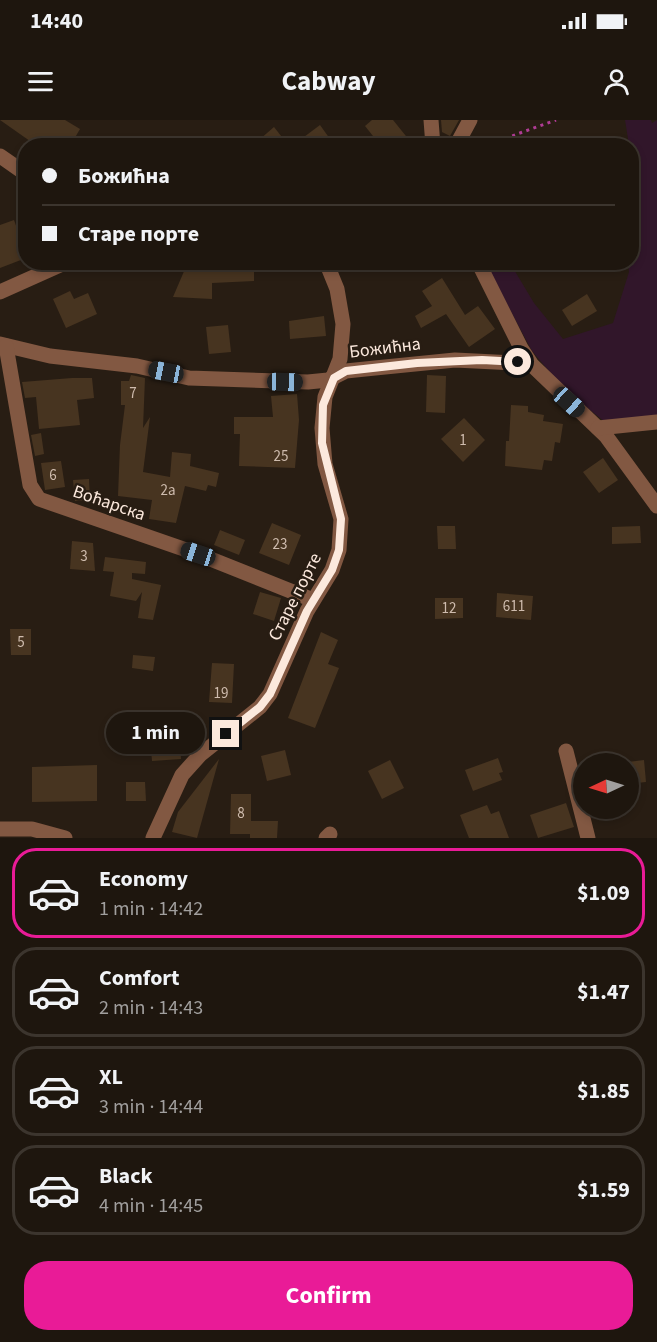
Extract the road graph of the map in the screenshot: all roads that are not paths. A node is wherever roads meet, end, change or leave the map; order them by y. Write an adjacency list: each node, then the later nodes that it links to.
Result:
1 (431, 120): 3 (street)
2 (470, 120): 4 (street)
3 (432, 138)
4 (460, 138)
5 (0, 156): 6 (street)
6 (18, 168)
7 (49, 270): 10 (street)
8 (329, 270): 13 (street, Старе порте)
9 (482, 270): 12 (street)
10 (0, 292)
11 (3, 345): 13 (street, Божићна); 17 (street, Воћарска)
12 (526, 357): 13 (street, Божићна); 15 (street)
13 (334, 378): 17 (street, Старе порте)
14 (657, 422): 15 (street)
15 (598, 428): 16 (street)
16 (657, 506)
17 (313, 600): 21 (street, Старе порте)
18 (566, 751): 22 (street)
19 (0, 829): 20 (street)
20 (65, 838)
21 (153, 838)
22 (588, 838)

